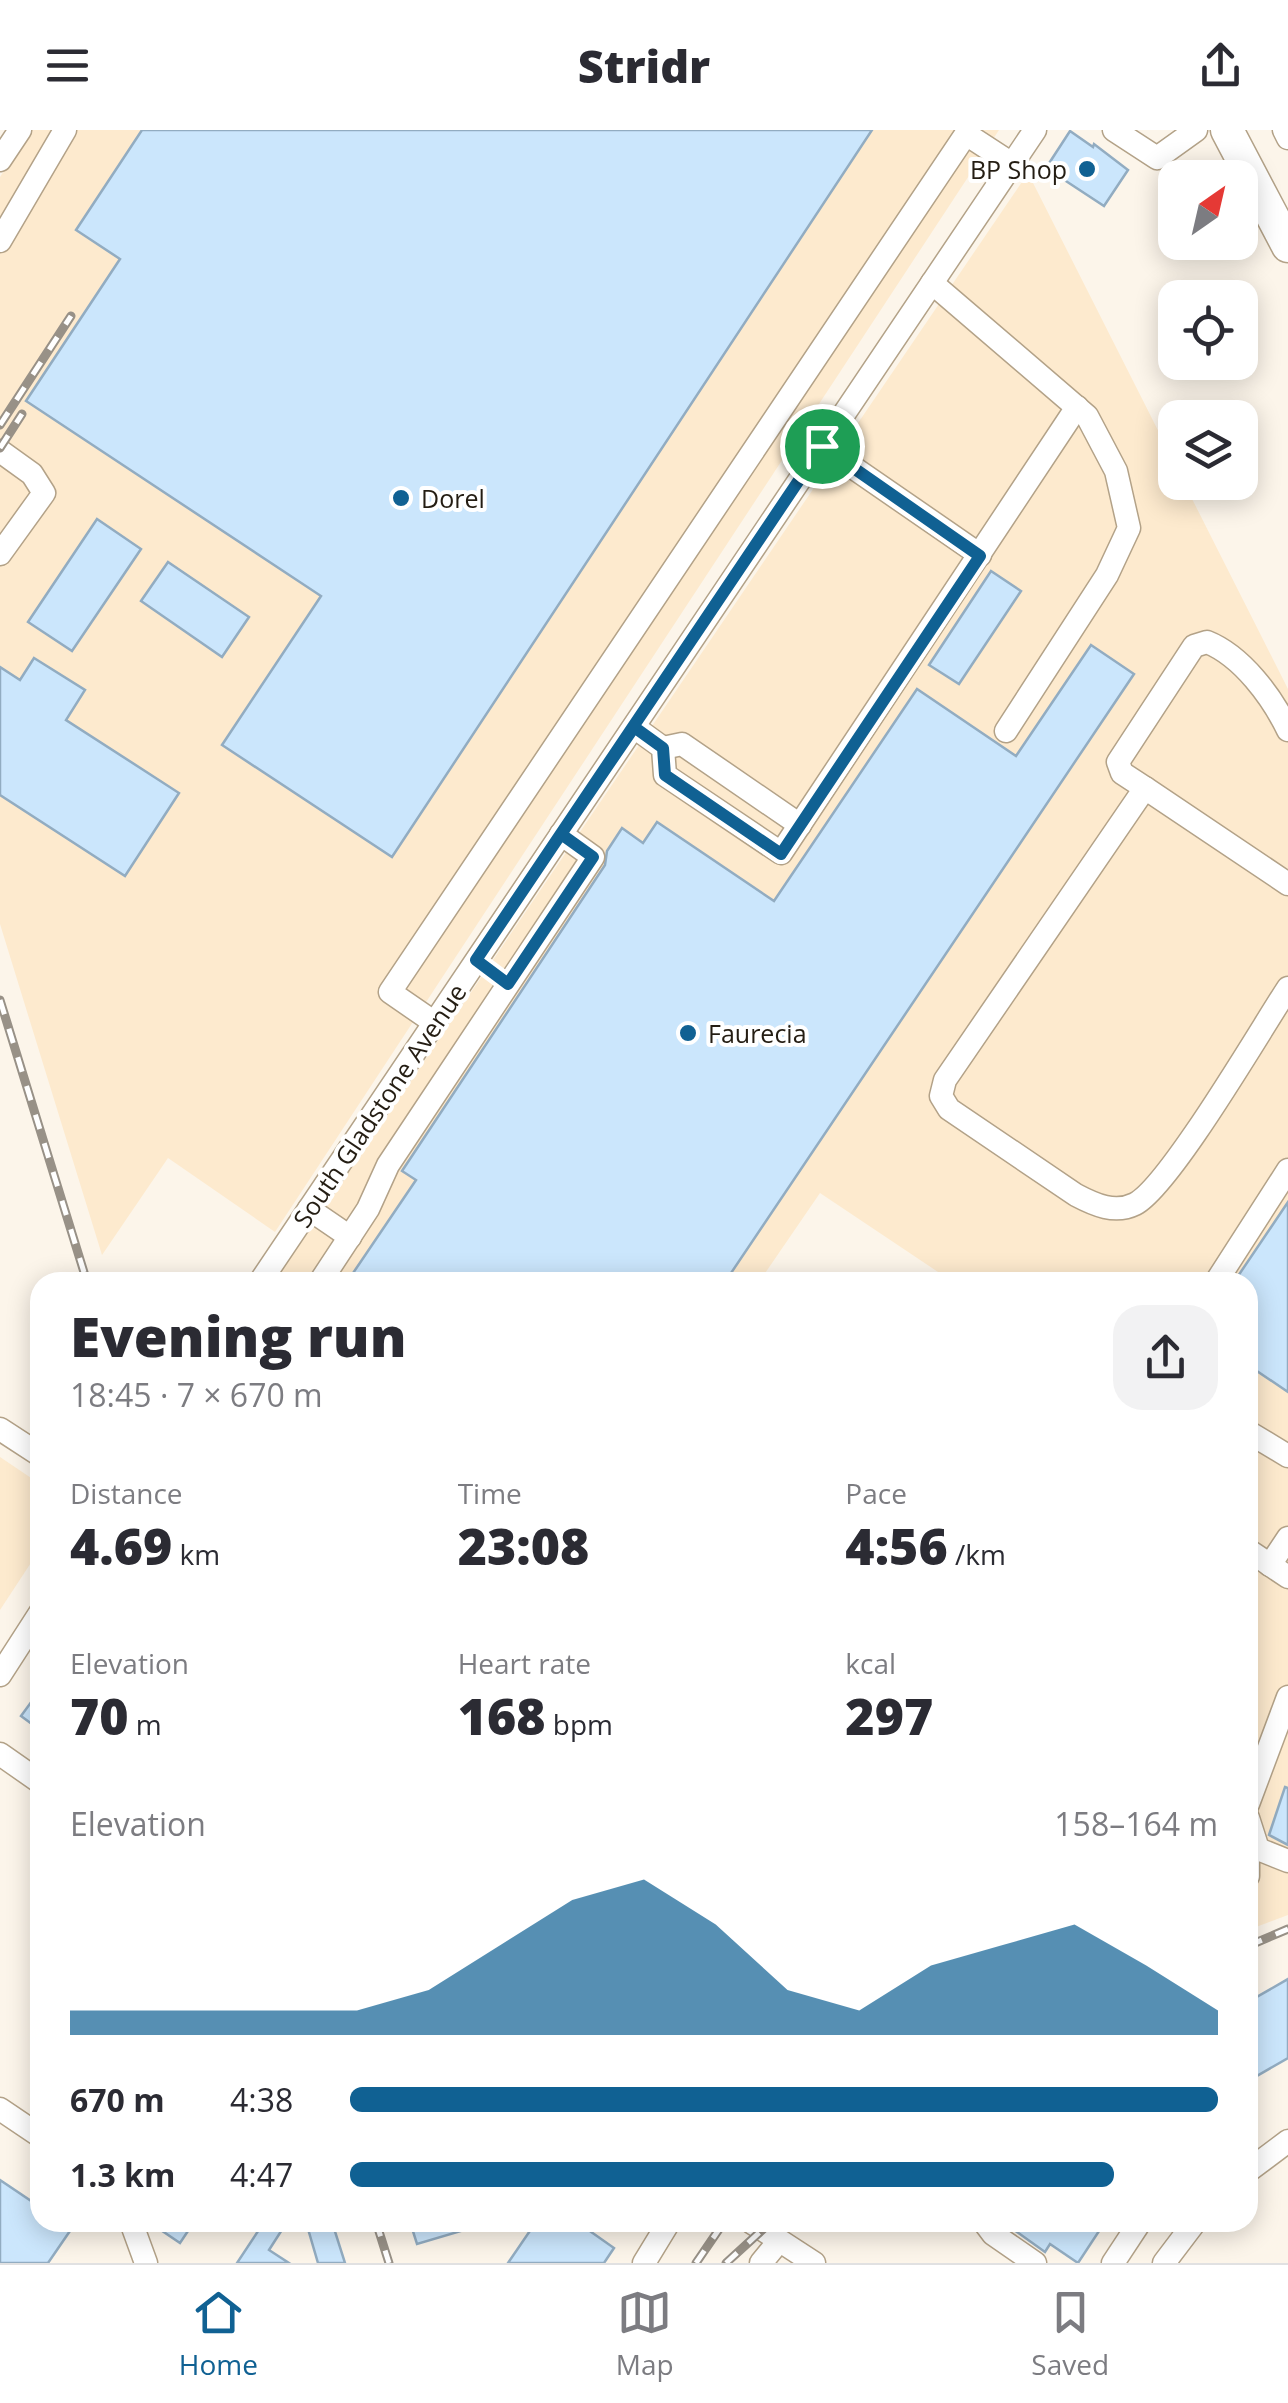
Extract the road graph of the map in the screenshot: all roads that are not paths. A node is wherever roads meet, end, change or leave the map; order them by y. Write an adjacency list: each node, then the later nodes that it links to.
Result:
1 (20, 130): 9 (street)
2 (64, 130): 11 (street)
3 (1034, 130): 10 (street, South Gladstone Avenue)
4 (1114, 130): 5 (street)
5 (1196, 130)
6 (1227, 130): 12 (highway)
7 (1284, 130): 8 (street)
8 (1288, 138)
9 (0, 160)
10 (1012, 164): 13 (street, South Gladstone Avenue); 30 (street)
11 (0, 241)
12 (1287, 244)
13 (932, 283): 14 (street); 15 (street, South Gladstone Avenue)
14 (1077, 407): 18 (street); 21 (street)
15 (822, 446): 18 (street); 19 (street, South Gladstone Avenue)
16 (0, 452): 17 (street)
17 (0, 554)
18 (980, 556): 24 (street)
19 (634, 727): 22 (street); 25 (street, South Gladstone Avenue)
20 (1288, 730): 23 (street)
21 (1006, 731)
22 (663, 748): 24 (street); 24 (street)
23 (1145, 788): 26 (street); 29 (street)
24 (800, 825)
25 (561, 834): 27 (street, South Gladstone Avenue); 28 (street)
26 (1288, 884)
27 (476, 960): 28 (street); 30 (street, South Gladstone Avenue)
28 (508, 984): 33 (street)
29 (1288, 988)
30 (434, 1023): 32 (street, South Gladstone Avenue)
31 (1286, 1177): 36 (street)
32 (309, 1209): 33 (street); 34 (street, South Gladstone Avenue)
33 (350, 1237): 35 (street)
34 (267, 1272)
35 (327, 1272)
36 (1223, 1272)
37 (1, 1431): 39 (street)
38 (1258, 1438): 40 (street)
39 (30, 1449)
40 (1288, 1456)
41 (1288, 1538): 43 (street)
42 (1258, 1557): 43 (street)
43 (1279, 1571)
44 (30, 1628): 45 (street)
45 (0, 1675)
46 (1288, 1697): 49 (street)
47 (0, 1754): 48 (street)
48 (30, 1775)
49 (1258, 1777)
50 (1258, 1849): 51 (street)
51 (1288, 1861)
52 (0, 2109): 53 (street)
53 (30, 2129)
54 (1288, 2141): 55 (street)
55 (1258, 2164)
56 (135, 2232): 63 (street)
57 (662, 2232): 64 (street)
58 (766, 2232): 62 (street)
59 (992, 2232): 67 (street)
60 (1134, 2232): 68 (street)
61 (1186, 2232): 69 (street)
62 (780, 2241): 65 (street); 66 (street)
63 (146, 2263)
64 (644, 2263)
65 (760, 2263)
66 (814, 2263)
67 (1035, 2263)
68 (1114, 2263)
69 (1164, 2263)

